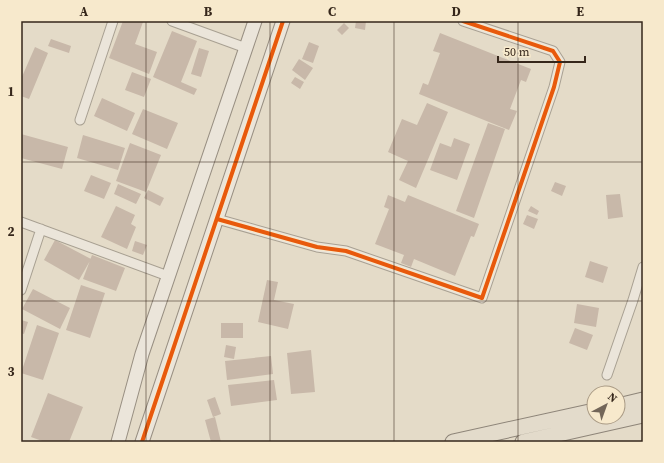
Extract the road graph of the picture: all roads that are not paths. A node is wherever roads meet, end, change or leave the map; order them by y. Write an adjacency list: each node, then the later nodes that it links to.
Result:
1 (113, 21): 7 (street)
2 (172, 21): 6 (street)
3 (255, 21): 6 (street)
4 (283, 21): 8 (street)
5 (463, 21): 8 (street)
6 (246, 48): 12 (street)
7 (80, 120)
8 (217, 219): 20 (street)
9 (21, 222): 10 (street)
10 (41, 229): 12 (street); 13 (street)
11 (643, 267): 14 (street)
12 (168, 276): 19 (street)
13 (21, 290)
14 (608, 375)
15 (643, 400): 16 (main road)
16 (626, 404)
17 (586, 413): 21 (main road)
18 (643, 415): 22 (main road)
19 (118, 442)
20 (142, 442)
21 (453, 442)
22 (523, 442)

